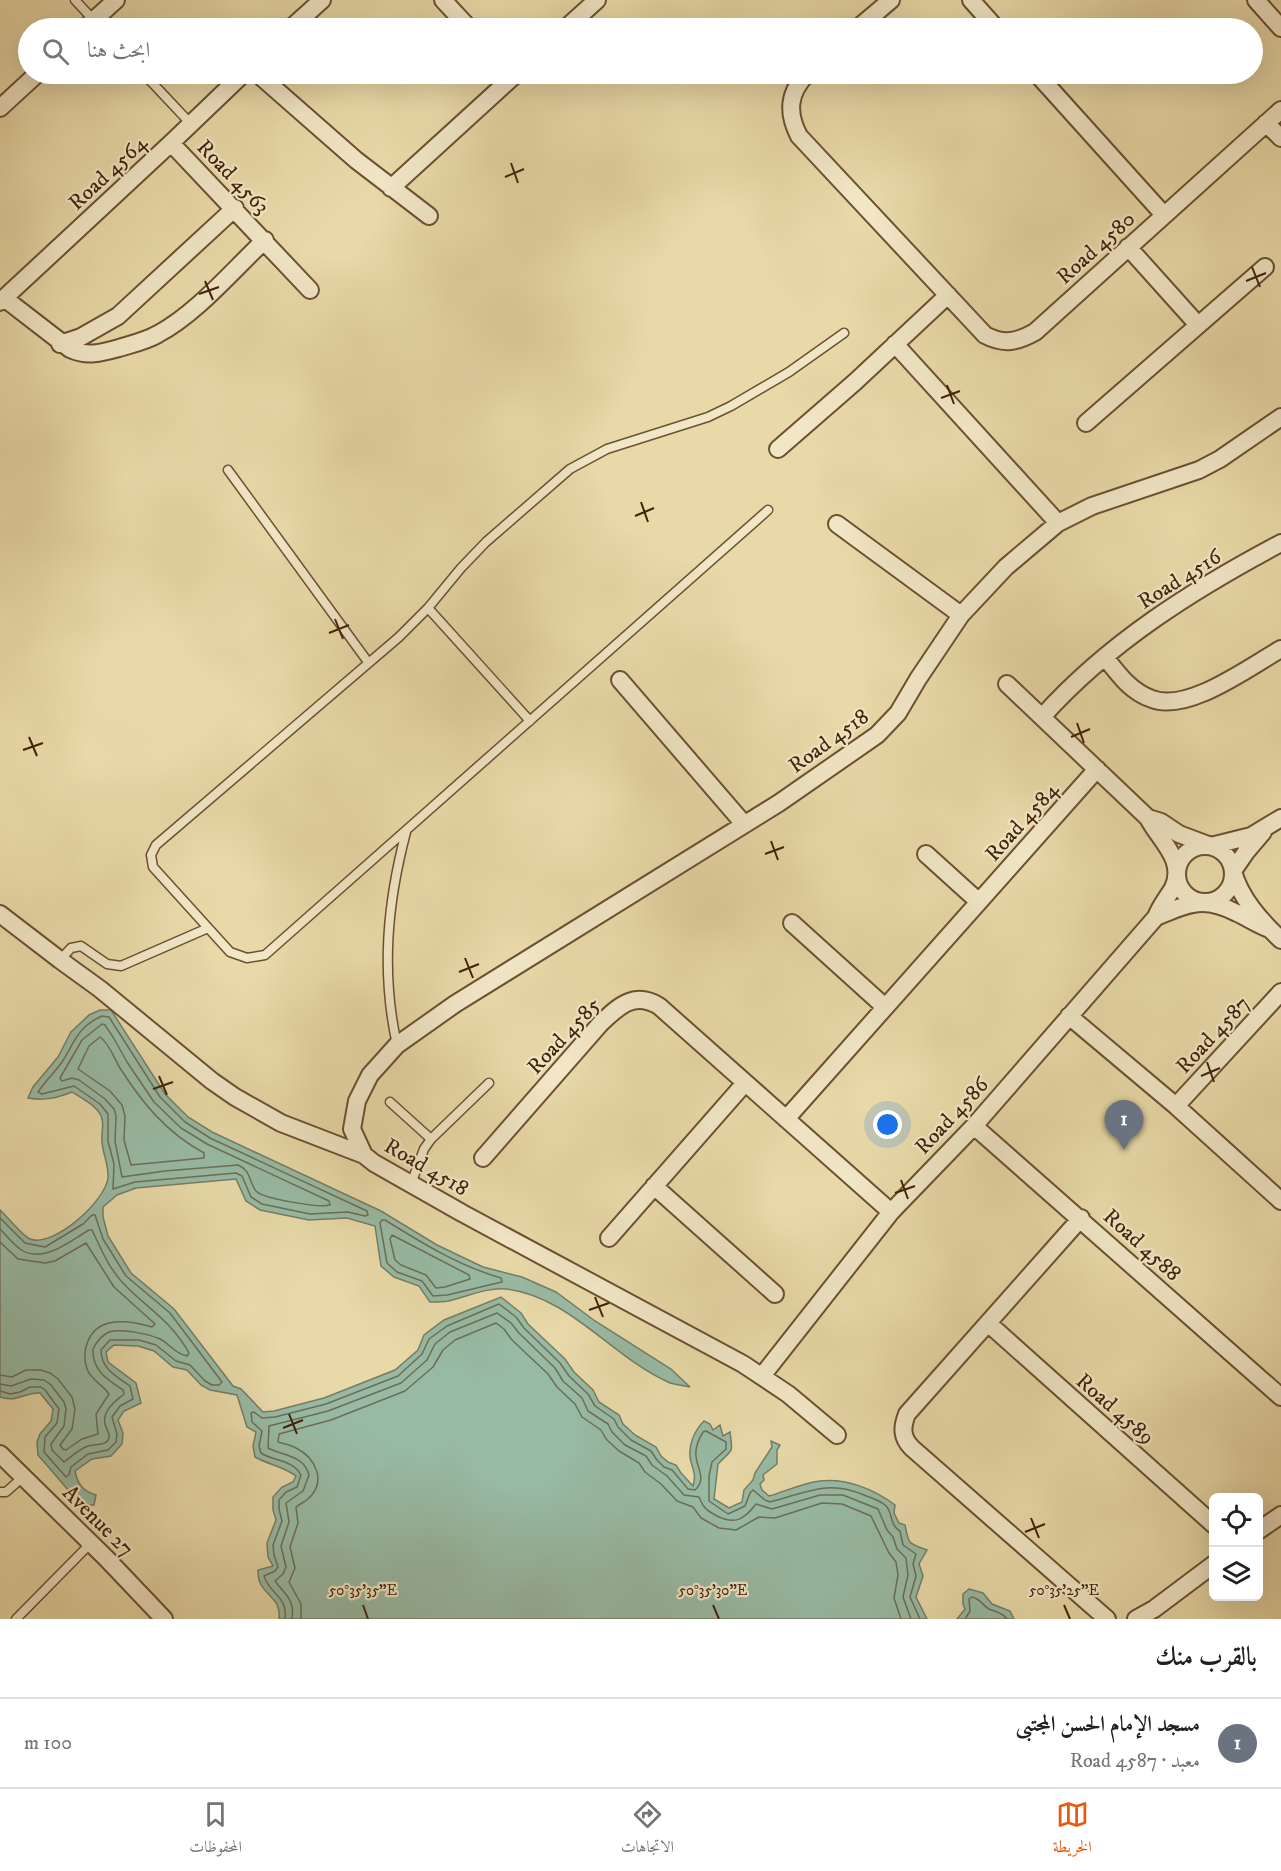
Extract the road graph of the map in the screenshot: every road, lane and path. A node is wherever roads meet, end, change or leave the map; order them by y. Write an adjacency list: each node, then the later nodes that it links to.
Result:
1 (75, 0): 9 (lane)
2 (116, 0): 10 (street)
3 (322, 0): 11 (street)
4 (442, 0): 12 (street)
5 (597, 0): 13 (street)
6 (891, 0): 14 (street)
7 (971, 0): 15 (street)
8 (1256, 0): 16 (street)
9 (87, 18)
10 (100, 18)
11 (302, 18)
12 (459, 18)
13 (577, 18)
14 (870, 18)
15 (987, 18)
16 (1281, 28)
17 (26, 84): 24 (street)
18 (153, 84): 27 (lane)
19 (233, 84): 27 (street, Road 4564)
20 (270, 84): 30 (street)
21 (503, 84): 30 (street)
22 (799, 84): 38 (street, Road 4580)
23 (1046, 84): 32 (street)
24 (0, 108)
25 (1281, 110): 26 (street, Road 4580)
26 (1266, 123): 28 (street); 32 (street, Road 4580)
27 (191, 124): 29 (street, Road 4564)
28 (1281, 138)
29 (171, 143): 31 (street, Road 4563); 39 (street, Road 4564)
30 (391, 188): 33 (street)
31 (235, 208): 34 (street, Road 4563); 42 (street)
32 (1164, 215): 35 (street, Road 4580)
33 (429, 216)
34 (265, 240): 37 (street, Road 4563); 42 (street, Road 4563)
35 (1128, 247): 38 (street, Road 4580); 40 (street)
36 (1265, 267): 40 (street)
37 (310, 290)
38 (948, 295): 43 (street)
39 (2, 300): 42 (street, Road 4563)
40 (1198, 325): 45 (street)
41 (843, 333): 52 (lane)
42 (60, 344)
43 (895, 344): 46 (street); 49 (street)
44 (1281, 417): 49 (street, Road 4518)
45 (1086, 423)
46 (778, 449)
47 (228, 470): 56 (lane)
48 (768, 510): 60 (lane)
49 (1058, 523): 53 (street, Road 4518)
50 (837, 524): 53 (street)
51 (1281, 543): 55 (street, Road 4516)
52 (428, 608): 56 (lane); 60 (lane)
53 (962, 615): 64 (street, Road 4518)
54 (1281, 649): 55 (street)
55 (1105, 657): 59 (street, Road 4516)
56 (368, 662): 75 (lane)
57 (620, 680): 64 (street)
58 (1006, 684): 59 (street)
59 (1042, 717): 61 (street)
60 (530, 721): 65 (lane)
61 (1097, 769): 62 (street); 70 (street, Road 4584)
62 (1148, 819): 66 (street); 69 (street)
63 (1275, 822): 66 (street); 68 (street)
64 (744, 824): 81 (street, Road 4518)
65 (406, 831): 75 (lane); 81 (lane)
66 (1211, 846): 68 (street); 69 (street)
67 (926, 854): 70 (street)
68 (1233, 871): 71 (street); 76 (street)
69 (1177, 876): 71 (street); 73 (street, Road 4586)
70 (979, 902): 79 (street, Road 4584)
71 (1208, 902): 73 (street, Road 4586); 76 (street)
72 (0, 914): 77 (street)
73 (1156, 918): 80 (street, Road 4586)
74 (792, 923): 79 (street)
75 (208, 928): 77 (lane)
76 (1275, 934)
77 (60, 960): 89 (street)
78 (1281, 992): 85 (street, Road 4587)
79 (885, 1007): 86 (street, Road 4584)
80 (1069, 1016): 85 (street, Road 4587); 87 (street, Road 4586)
81 (397, 1045): 89 (street, Road 4518)
82 (489, 1083): 88 (lane)
83 (745, 1083): 86 (street, Road 4585); 90 (street, Road 4585); 92 (street)
84 (390, 1102): 88 (lane)
85 (1176, 1106): 93 (street, Road 4587)
86 (786, 1119): 94 (street, Road 4585)
87 (974, 1126): 94 (street, Road 4586); 95 (street, Road 4588)
88 (431, 1139): 91 (lane)
89 (364, 1155): 91 (street, Road 4518)
90 (483, 1158)
91 (411, 1184): 99 (street, Road 4518)
92 (654, 1186): 96 (street); 97 (street)
93 (1281, 1201)
94 (891, 1212): 99 (street, Road 4586)
95 (1081, 1218): 98 (street); 100 (street, Road 4588)
96 (609, 1238)
97 (775, 1293)
98 (988, 1324): 106 (street, Road 4589); 112 (street)
99 (762, 1376): 101 (street, Road 4518)
100 (1281, 1397)
101 (837, 1435)
102 (0, 1454): 103 (street, Avenue 27)
103 (23, 1477): 104 (lane); 108 (street, Avenue 27)
104 (0, 1492)
105 (1281, 1515): 107 (street)
106 (1209, 1521)
107 (1263, 1528)
108 (91, 1543): 110 (lane); 111 (street, Avenue 27)
109 (1209, 1568): 113 (street)
110 (16, 1619)
111 (164, 1619)
112 (1107, 1619)
113 (1136, 1619)

